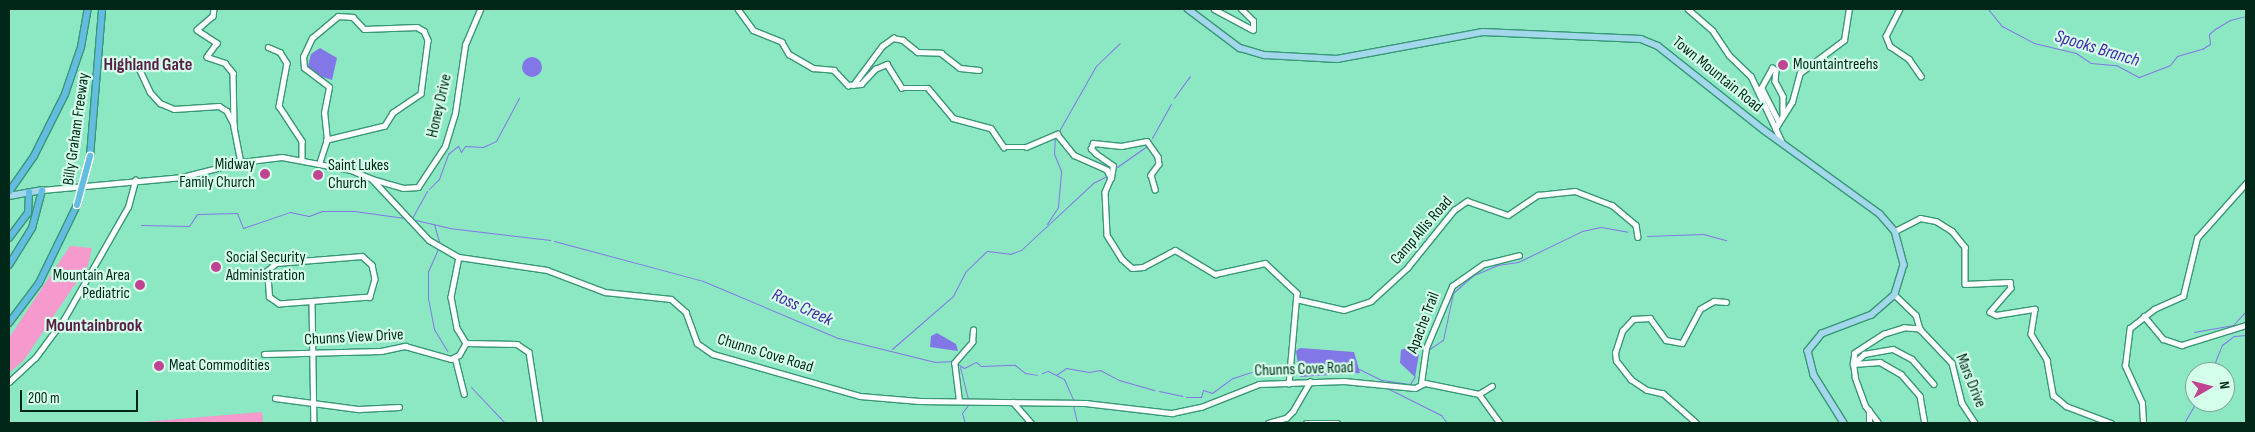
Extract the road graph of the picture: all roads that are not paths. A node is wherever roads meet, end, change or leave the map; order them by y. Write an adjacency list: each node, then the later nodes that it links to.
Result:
1 (88, 9): 33 (highway, Billy Graham Freeway)
2 (102, 9): 41 (highway, Billy Graham Freeway, bridge)
3 (214, 9): 19 (street)
4 (480, 9): 28 (street, Honey Drive)
5 (738, 9): 16 (street)
6 (1188, 9): 22 (main road, Town Mountain Road)
7 (1214, 9): 8 (street)
8 (1241, 9)
9 (1688, 9): 20 (street)
10 (1849, 9): 17 (street)
11 (1900, 9): 15 (street)
12 (268, 47): 23 (street)
13 (128, 59): 19 (street)
14 (979, 70): 16 (street)
15 (1921, 76)
16 (853, 85): 26 (street)
17 (1783, 116): 18 (street); 18 (street)
18 (1778, 123): 20 (street)
19 (234, 126): 24 (street)
20 (1775, 129): 22 (street)
21 (328, 140): 21 (street); 25 (street)
22 (1783, 144): 34 (main road, Town Mountain Road)
23 (302, 160): 24 (street, Chunns Cove Road); 25 (street, Chunns Cove Road)
24 (241, 162): 27 (street, Chunns Cove Road)
25 (319, 164): 28 (street, Chunns Cove Road)
26 (1111, 178): 31 (street); 42 (street)
27 (134, 180): 30 (street, Chunns Cove Road); 56 (street)
28 (372, 180): 38 (street, Chunns Cove Road)
29 (2246, 183): 45 (street)
30 (42, 190): 32 (main road, Chunns Cove Road); 39 (highway)
31 (1155, 190)
32 (29, 192): 33 (main road, Chunns Cove Road); 36 (highway)
33 (9, 194)
34 (1895, 230): 40 (main road); 84 (street)
35 (1638, 237): 42 (street, Camp Allis Road)
36 (9, 238)
37 (1519, 255): 58 (street, Apache Trail)
38 (459, 257): 51 (street); 65 (street, Chunns Cove Road)
39 (9, 265)
40 (1895, 295): 49 (street, Mars Drive); 79 (main road)
41 (27, 299): 46 (highway); 47 (highway, Billy Graham Freeway)
42 (1296, 299): 59 (street)
43 (312, 302): 43 (street); 52 (street)
44 (1726, 302): 78 (street)
45 (2144, 316): 48 (street); 85 (street)
46 (9, 317)
47 (9, 323)
48 (2246, 325)
49 (1920, 329): 55 (street); 83 (street, Mars Drive)
50 (974, 330): 65 (street)
51 (466, 343): 54 (street); 72 (street)
52 (313, 353): 53 (street, Chunns View Drive); 54 (street, Chunns View Drive); 67 (street)
53 (264, 354)
54 (455, 357): 62 (street)
55 (1853, 364): 60 (street); 69 (street); 82 (street)
56 (9, 382)
57 (1310, 382): 58 (street, Chunns Cove Road); 59 (street, Chunns Cove Road); 70 (street)
58 (1421, 383): 63 (street, Chunns Cove Road)
59 (1289, 384): 66 (street, Chunns Cove Road)
60 (1934, 384)
61 (1492, 386): 63 (street)
62 (464, 394)
63 (1479, 394): 77 (street)
64 (275, 398): 67 (street)
65 (959, 401): 66 (street, Chunns Cove Road)
66 (1013, 402): 73 (street)
67 (313, 404): 68 (street); 71 (street)
68 (399, 407)
69 (1869, 411): 80 (street); 81 (street)
70 (1281, 422): 74 (street)
71 (314, 423)
72 (540, 423)
73 (1031, 423)
74 (1268, 423)
75 (1306, 423): 76 (street)
76 (1338, 423)
77 (1500, 423)
78 (1696, 423)
79 (1844, 423)
80 (1868, 423)
81 (1878, 423)
82 (1924, 423)
83 (1975, 423)
84 (2111, 423)
85 (2143, 423)

